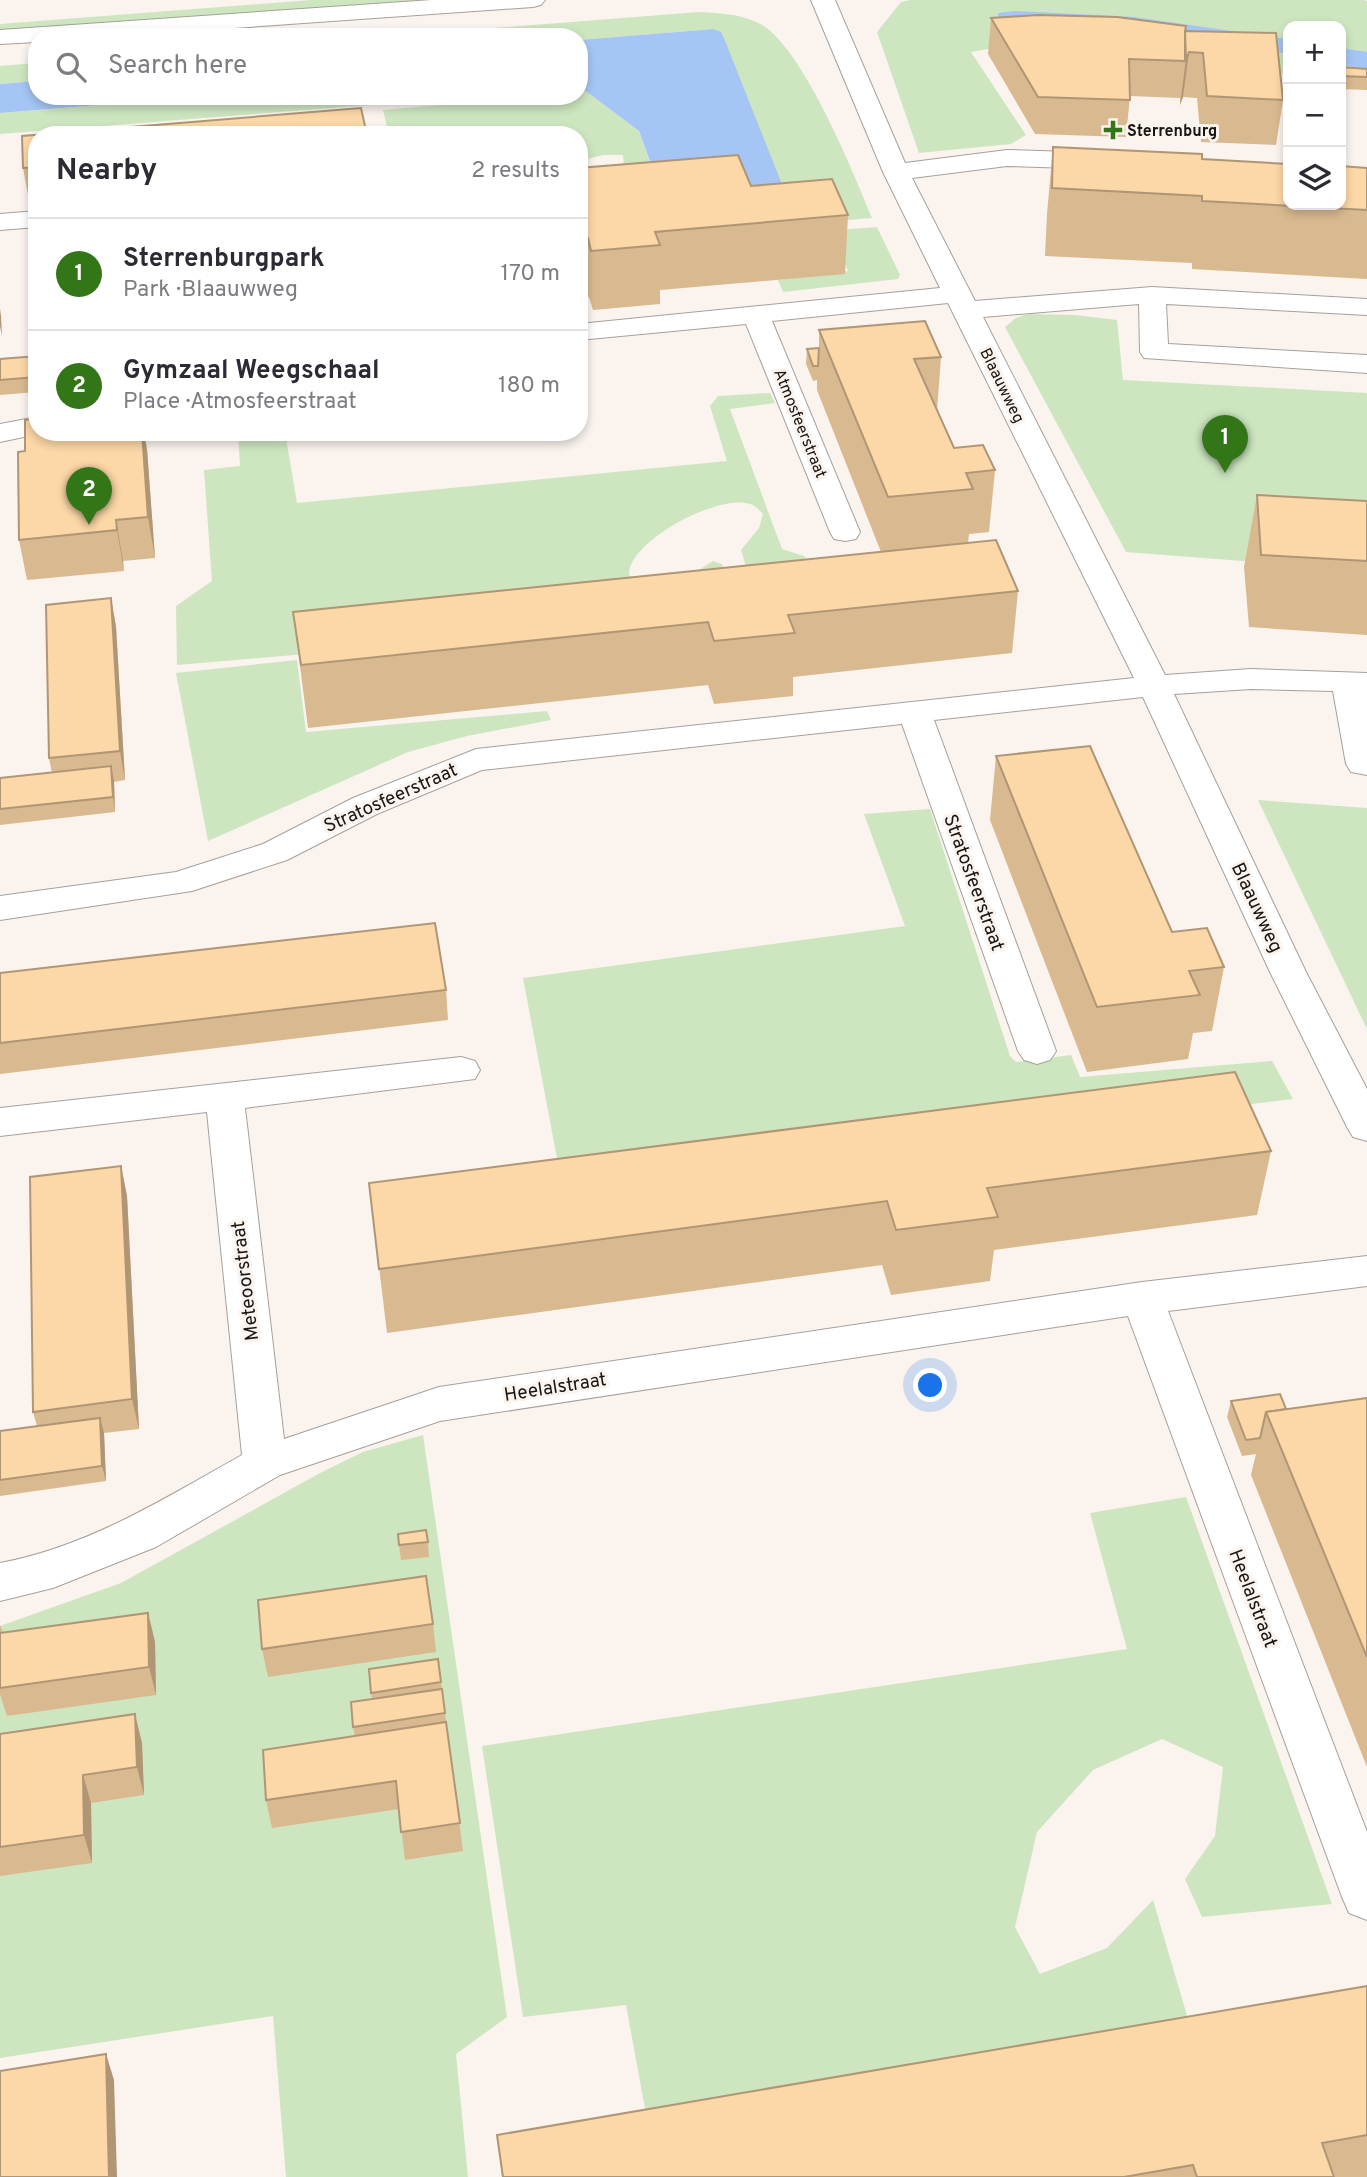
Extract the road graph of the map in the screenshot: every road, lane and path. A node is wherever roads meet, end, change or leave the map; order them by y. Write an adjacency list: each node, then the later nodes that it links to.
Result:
1 (223, 0): 4 (street)
2 (533, 0): 5 (street)
3 (823, 0): 9 (street, Blaauwweg)
4 (0, 17)
5 (130, 28)
6 (28, 35): 7 (street)
7 (0, 37)
8 (1128, 162): 9 (street)
9 (896, 172): 13 (street, Blaauwweg)
10 (28, 220): 11 (street)
11 (0, 222)
12 (1153, 295): 13 (street); 14 (street); 17 (street)
13 (963, 302): 15 (street); 22 (street, Blaauwweg)
14 (1367, 307)
15 (756, 315): 16 (street); 20 (street, Atmosfeerstraat)
16 (588, 331)
17 (1367, 364)
18 (28, 428): 19 (street)
19 (0, 433)
20 (845, 532)
21 (1357, 683): 22 (street); 24 (street)
22 (1154, 686): 23 (street, Stratosfeerstraat); 30 (street, Blaauwweg)
23 (914, 712): 25 (street, Stratosfeerstraat); 26 (street, Stratosfeerstraat)
24 (1367, 764)
25 (0, 908)
26 (1037, 1051)
27 (461, 1070): 28 (street)
28 (225, 1099): 29 (street); 33 (street, Meteoorstraat)
29 (0, 1122)
30 (1367, 1127)
31 (1367, 1271): 32 (street, Heelalstraat)
32 (1142, 1298): 33 (street, Heelalstraat); 35 (street, Heelalstraat)
33 (265, 1463): 34 (street, Heelalstraat)
34 (0, 1582)
35 (1367, 1896)

